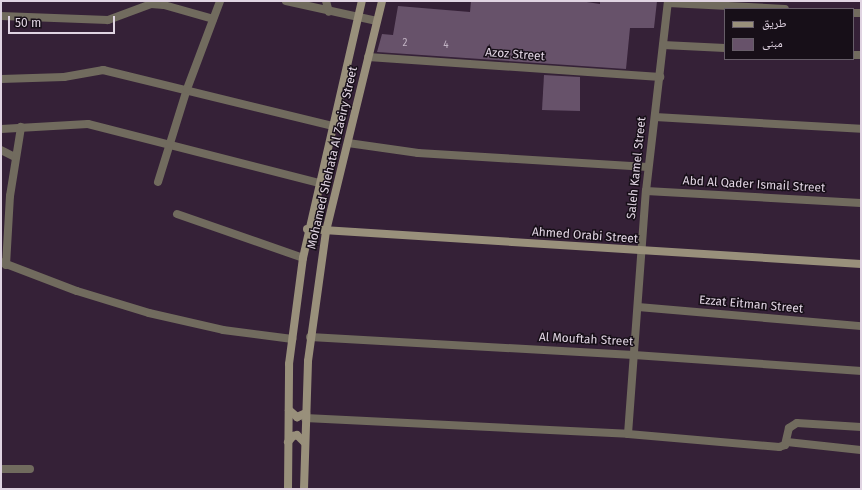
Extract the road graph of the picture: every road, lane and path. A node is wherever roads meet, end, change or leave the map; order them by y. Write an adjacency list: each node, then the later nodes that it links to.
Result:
1 (220, 1): 11 (street)
2 (286, 1): 8 (street)
3 (326, 1): 8 (street)
4 (362, 1): 10 (street, Mohamed Shehata Al Zaeiry Street)
5 (382, 1): 12 (street, Mohamed Shehata Al Zaeiry Street)
6 (668, 2): 7 (street); 13 (street, Saleh Kamel Street)
7 (768, 8)
8 (328, 12): 10 (street)
9 (1, 16): 11 (street)
10 (358, 18): 12 (street); 20 (street, Mohamed Shehata Al Zaeiry Street)
11 (213, 19): 18 (street)
12 (377, 21): 15 (street, Mohamed Shehata Al Zaeiry Street)
13 (664, 45): 14 (street); 16 (street, Saleh Kamel Street)
14 (724, 48)
15 (368, 57): 16 (street, Azoz Street); 24 (street, Mohamed Shehata Al Zaeiry Street)
16 (660, 77): 19 (street, Saleh Kamel Street)
17 (1, 79): 18 (street)
18 (187, 89): 20 (street); 25 (street)
19 (655, 117): 23 (street); 28 (street, Saleh Kamel Street)
20 (332, 126): 30 (street, Mohamed Shehata Al Zaeiry Street)
21 (21, 127): 22 (street); 25 (street); 27 (street)
22 (1, 129)
23 (861, 129)
24 (348, 143): 28 (street); 35 (street, Mohamed Shehata Al Zaeiry Street)
25 (170, 145): 29 (street); 30 (street)
26 (1, 150): 27 (street)
27 (16, 158): 38 (street)
28 (648, 167): 31 (street, Saleh Kamel Street)
29 (158, 182)
30 (319, 183): 34 (street, Mohamed Shehata Al Zaeiry Street)
31 (646, 191): 32 (street, Abd Al Qader Ismail Street); 36 (street, Saleh Kamel Street)
32 (861, 203)
33 (177, 214): 37 (street)
34 (307, 229): 35 (street, Ahmed Orabi Street); 37 (street, Mohamed Shehata Al Zaeiry Street)
35 (326, 231): 36 (street, Ahmed Orabi Street); 42 (street, Mohamed Shehata Al Zaeiry Street)
36 (641, 252): 39 (street, Ahmed Orabi Street); 40 (street, Saleh Kamel Street)
37 (303, 258): 43 (street, Mohamed Shehata Al Zaeiry Street)
38 (3, 264): 43 (street)
39 (861, 264)
40 (638, 307): 41 (street, Ezzat Eitman Street); 44 (street, Saleh Kamel Street)
41 (861, 326)
42 (310, 337): 44 (street, Al Mouftah Street); 47 (street, Mohamed Shehata Al Zaeiry Street)
43 (292, 339): 46 (street, Mohamed Shehata Al Zaeiry Street)
44 (634, 355): 45 (street, Al Mouftah Street); 49 (street, Saleh Kamel Street)
45 (861, 371)
46 (289, 410): 47 (street); 50 (street, Mohamed Shehata Al Zaeiry Street)
47 (305, 416): 49 (street); 52 (street, Mohamed Shehata Al Zaeiry Street)
48 (861, 427): 51 (street)
49 (628, 434): 51 (street)
50 (288, 442): 52 (street); 56 (street, Mohamed Shehata Al Zaeiry Street)
51 (787, 442): 53 (street)
52 (305, 443): 57 (street, Mohamed Shehata Al Zaeiry Street)
53 (861, 450)
54 (1, 469): 55 (street)
55 (30, 469)
56 (288, 489)
57 (304, 489)

